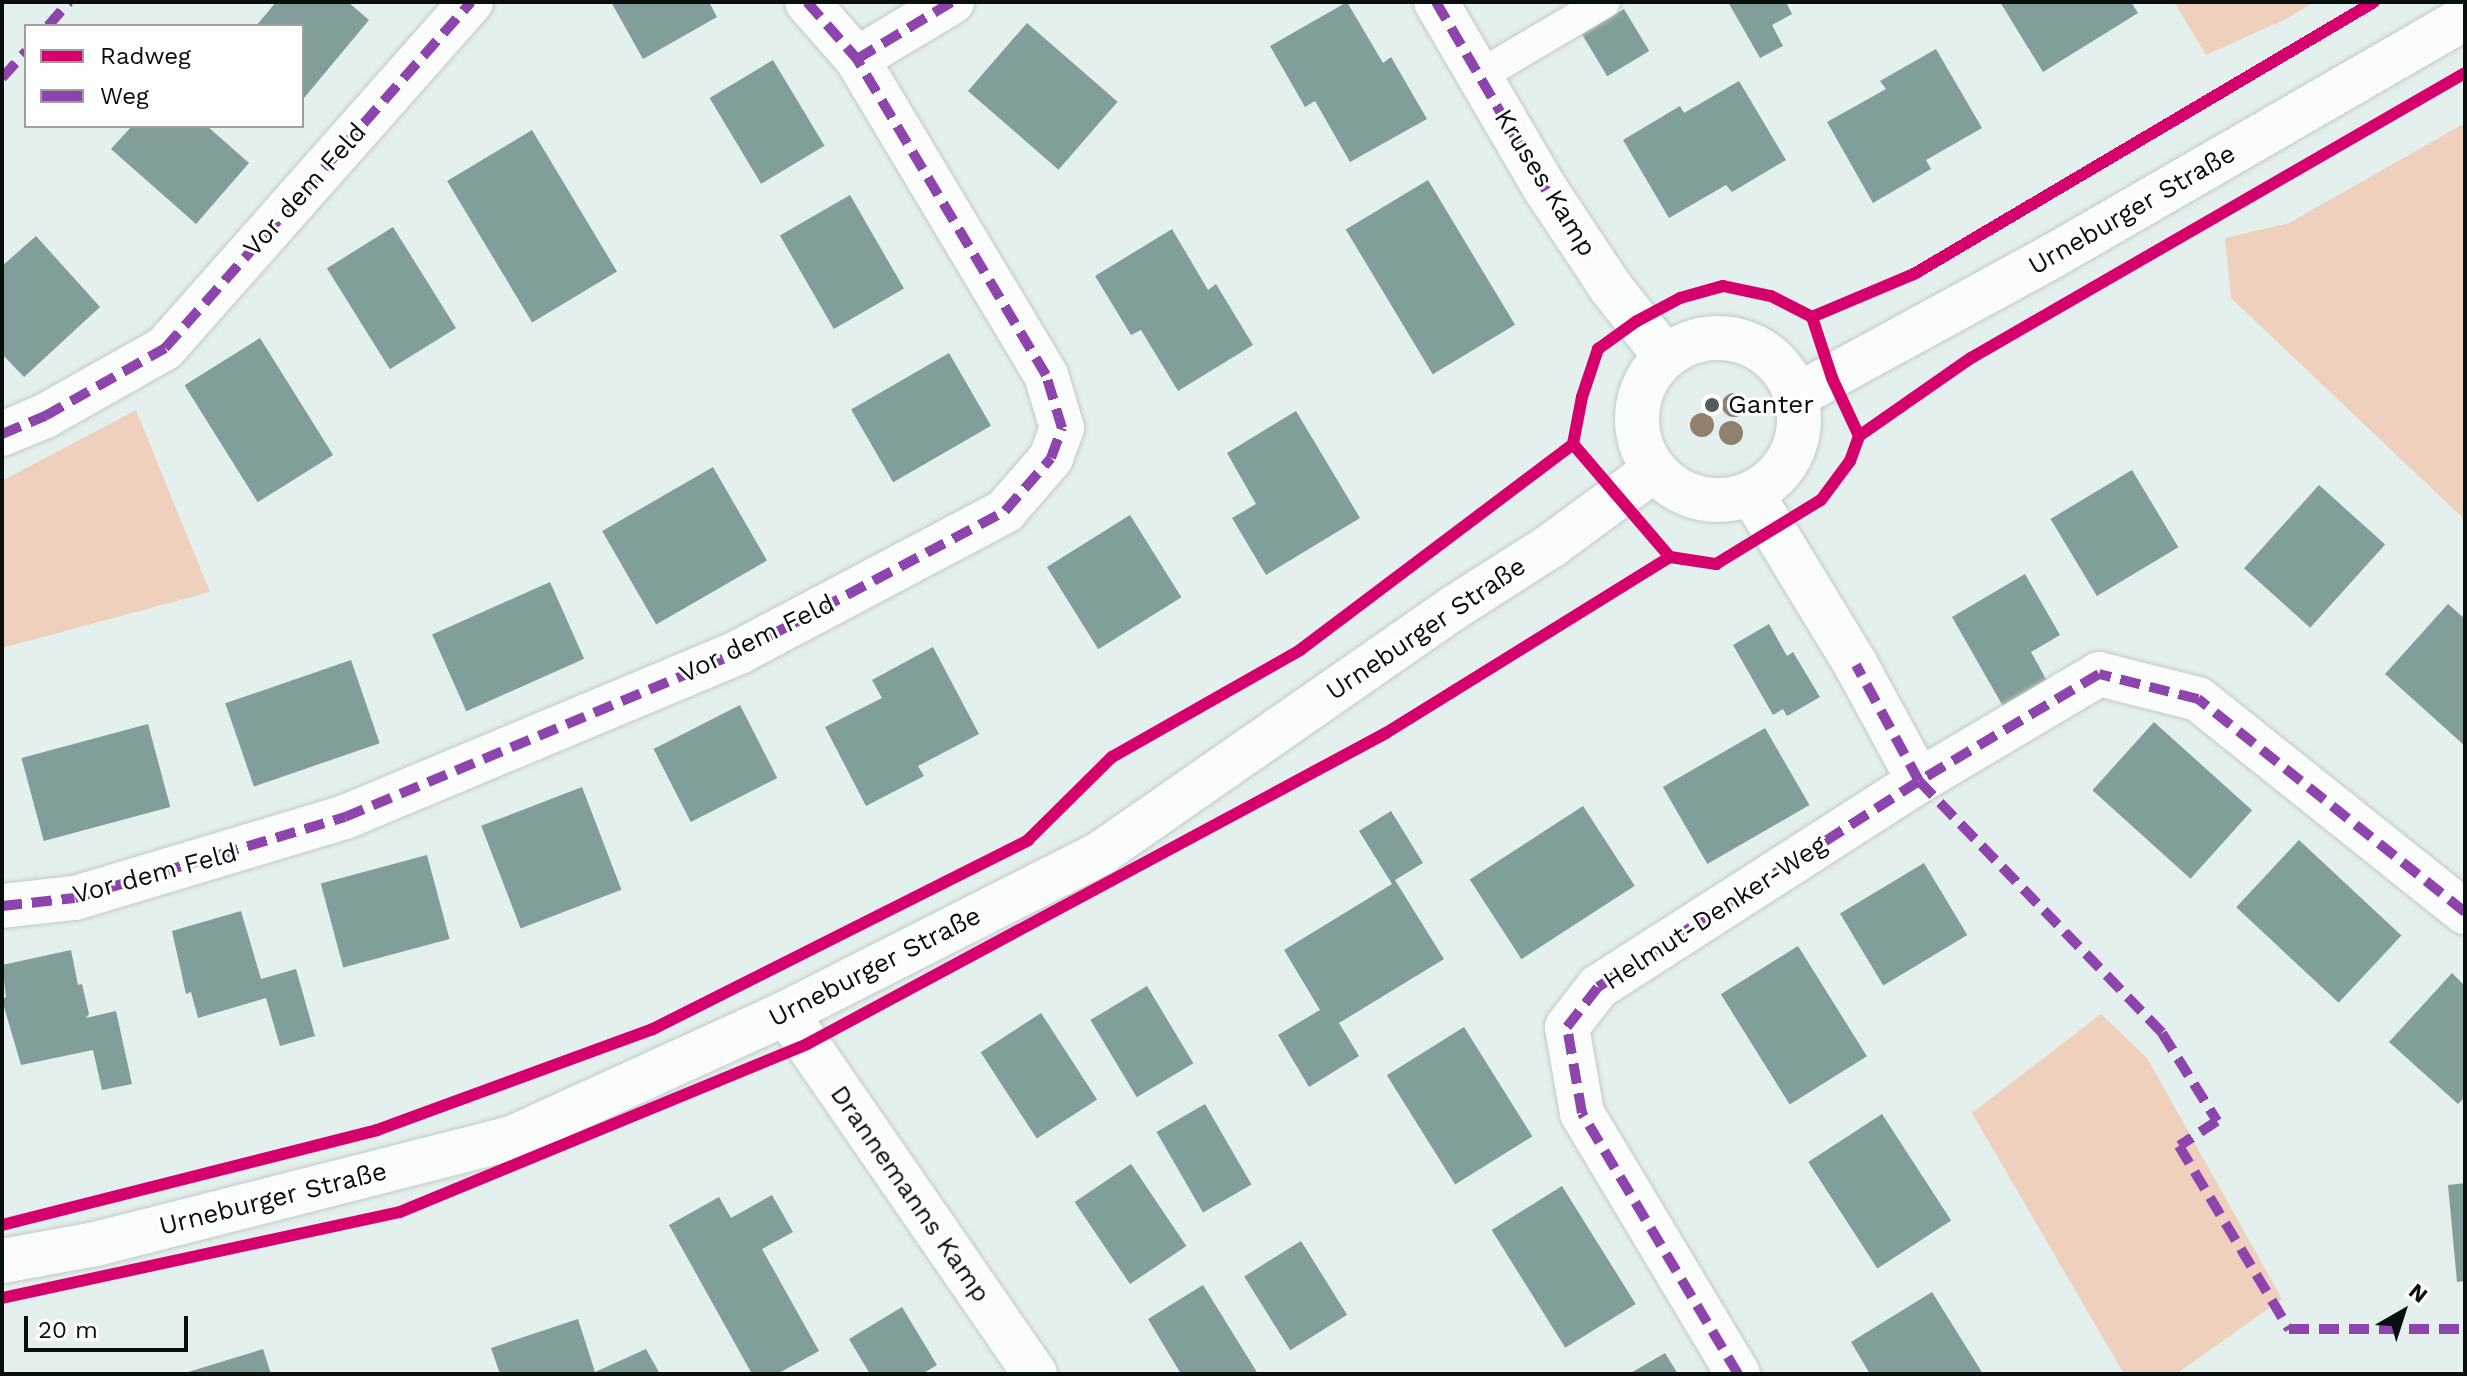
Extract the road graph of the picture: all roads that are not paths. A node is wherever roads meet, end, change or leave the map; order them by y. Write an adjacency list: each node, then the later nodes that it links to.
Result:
1 (471, 2): 11 (street, Vor dem Feld)
2 (807, 2): 7 (street, Vor dem Feld)
3 (952, 2): 7 (street)
4 (1436, 2): 8 (street, Kruses Kamp)
5 (1604, 2): 8 (lane)
6 (2465, 18): 10 (street, Urneburger Straße)
7 (857, 59): 15 (street, Vor dem Feld)
8 (1479, 76): 9 (street, Kruses Kamp)
9 (1665, 356): 10 (street); 12 (street)
10 (1796, 396): 13 (street)
11 (2, 434)
12 (1654, 470): 13 (street); 17 (street, Urneburger Straße)
13 (1752, 494): 14 (street)
14 (1919, 781): 16 (street, Helmut-Denker-Weg); 20 (street, Helmut-Denker-Weg)
15 (2, 906)
16 (2465, 912)
17 (786, 1013): 18 (street, Urneburger Straße); 19 (street, Drannemanns Kamp)
18 (2, 1261)
19 (1035, 1374)
20 (1738, 1374)

